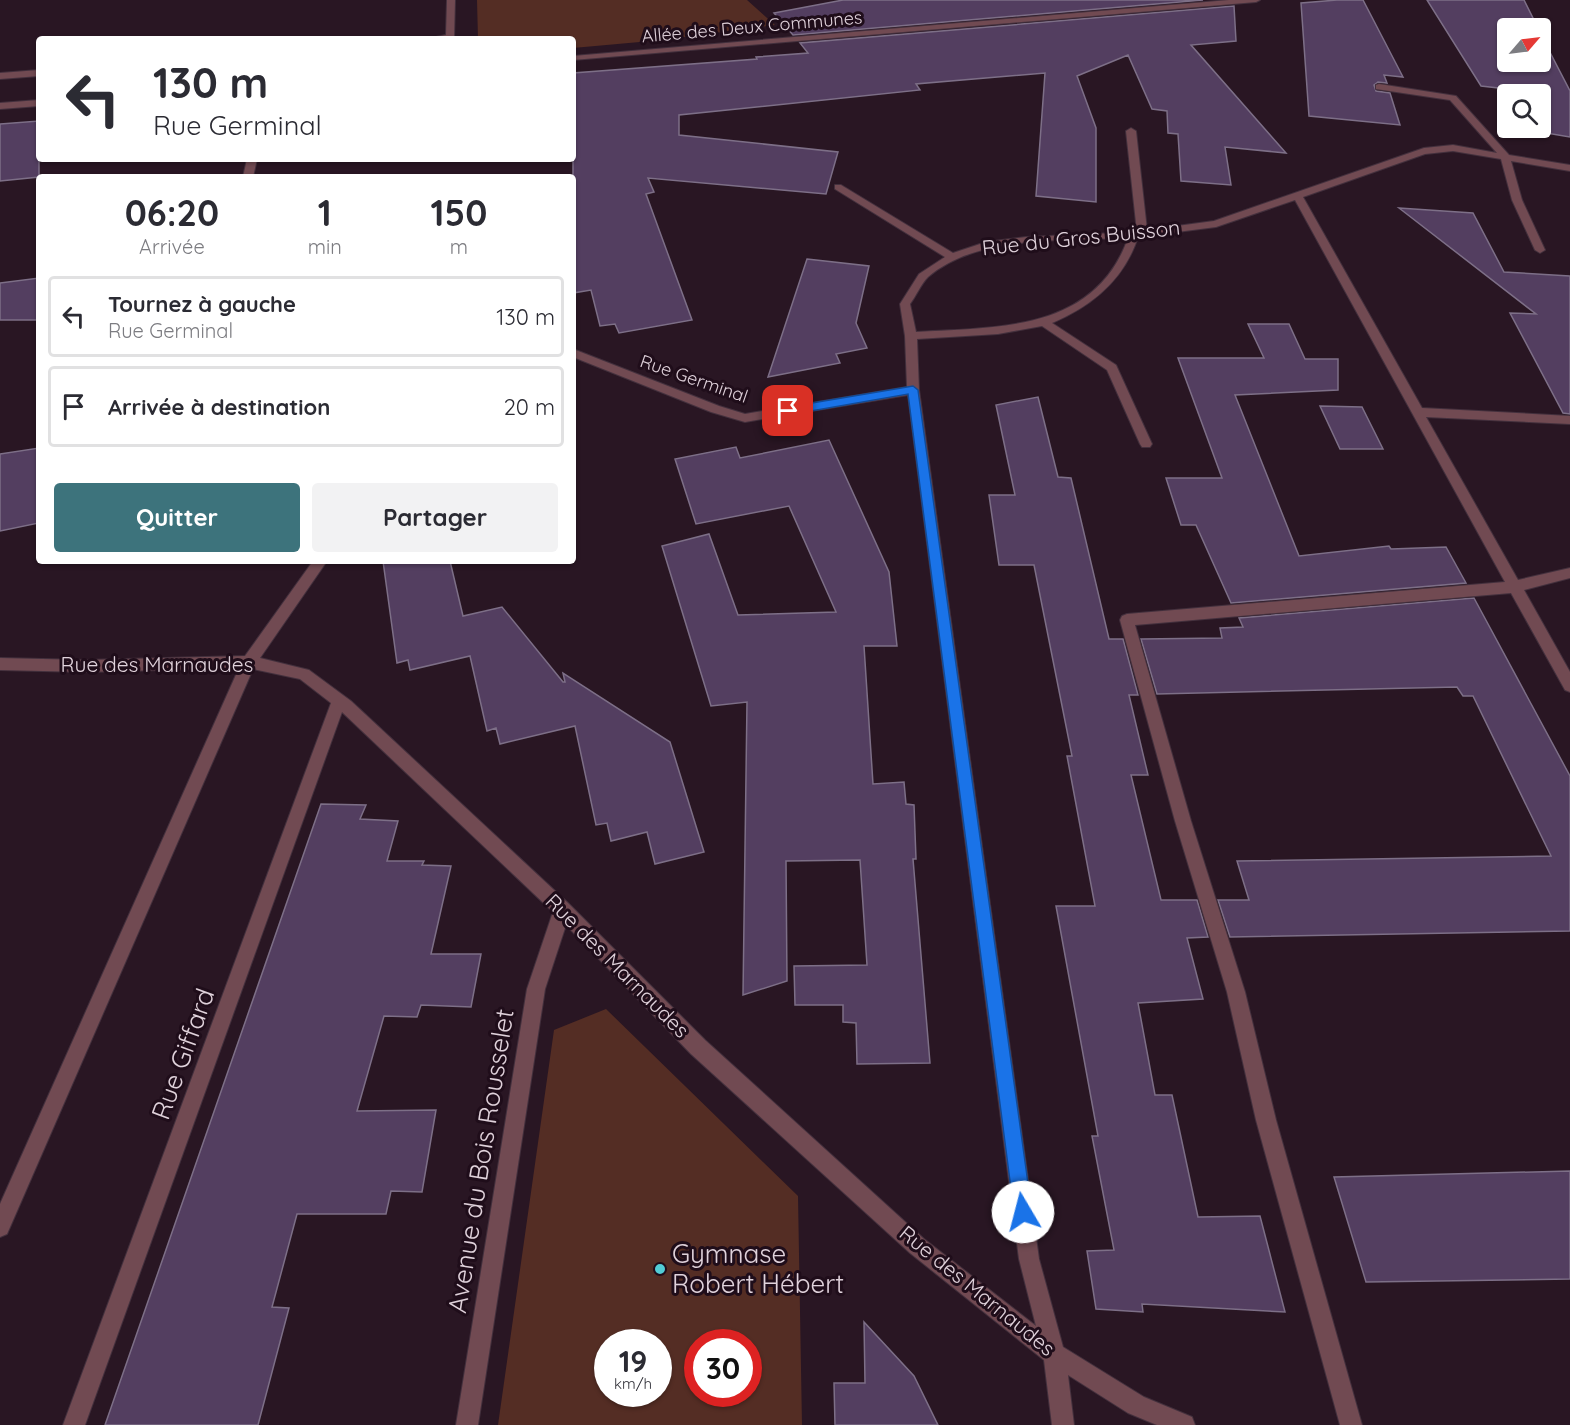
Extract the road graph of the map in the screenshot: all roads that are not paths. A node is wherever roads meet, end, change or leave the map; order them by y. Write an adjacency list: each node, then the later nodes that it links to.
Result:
1 (451, 0): 3 (street)
2 (1256, 0): 4 (street, Allée des Deux Communes)
3 (450, 36)
4 (576, 58)
5 (36, 73): 6 (street)
6 (0, 76)
7 (1379, 87): 11 (street)
8 (36, 103): 9 (street)
9 (0, 106)
10 (1131, 131): 15 (street)
11 (1505, 156): 12 (street, Rue du Gros Buisson); 14 (street, Rue du Gros Buisson); 16 (street)
12 (1570, 168)
13 (838, 187): 17 (street)
14 (1297, 195): 15 (street, Rue du Gros Buisson); 22 (street)
15 (1138, 234): 17 (street, Rue du Gros Buisson); 18 (street)
16 (1540, 250)
17 (952, 256): 19 (street, Rue du Gros Buisson)
18 (1044, 323): 19 (street); 24 (street)
19 (911, 336): 21 (street, Rue du Gros Buisson)
20 (576, 354): 21 (street, Rue Germinal)
21 (913, 390): 34 (street, Rue du Gros Buisson)
22 (1416, 412): 23 (street); 27 (street)
23 (1570, 420)
24 (1146, 444)
25 (318, 564): 28 (street)
26 (1570, 573): 27 (street)
27 (1513, 586): 30 (street); 39 (street)
28 (249, 662): 29 (street, Rue des Marnaudes); 31 (street, Rue des Marnaudes); 33 (street)
29 (0, 664)
30 (1570, 686)
31 (339, 700): 32 (street, Rue des Marnaudes); 35 (street, Rue Giffard)
32 (562, 909): 34 (street, Rue des Marnaudes); 36 (street, Avenue du Bois Rousselet)
33 (0, 1227)
34 (1054, 1354): 37 (street, Rue du Gros Buisson); 38 (street, Rue des Marnaudes)
35 (74, 1425)
36 (467, 1425)
37 (1064, 1425)
38 (1184, 1425)
39 (1351, 1425)

